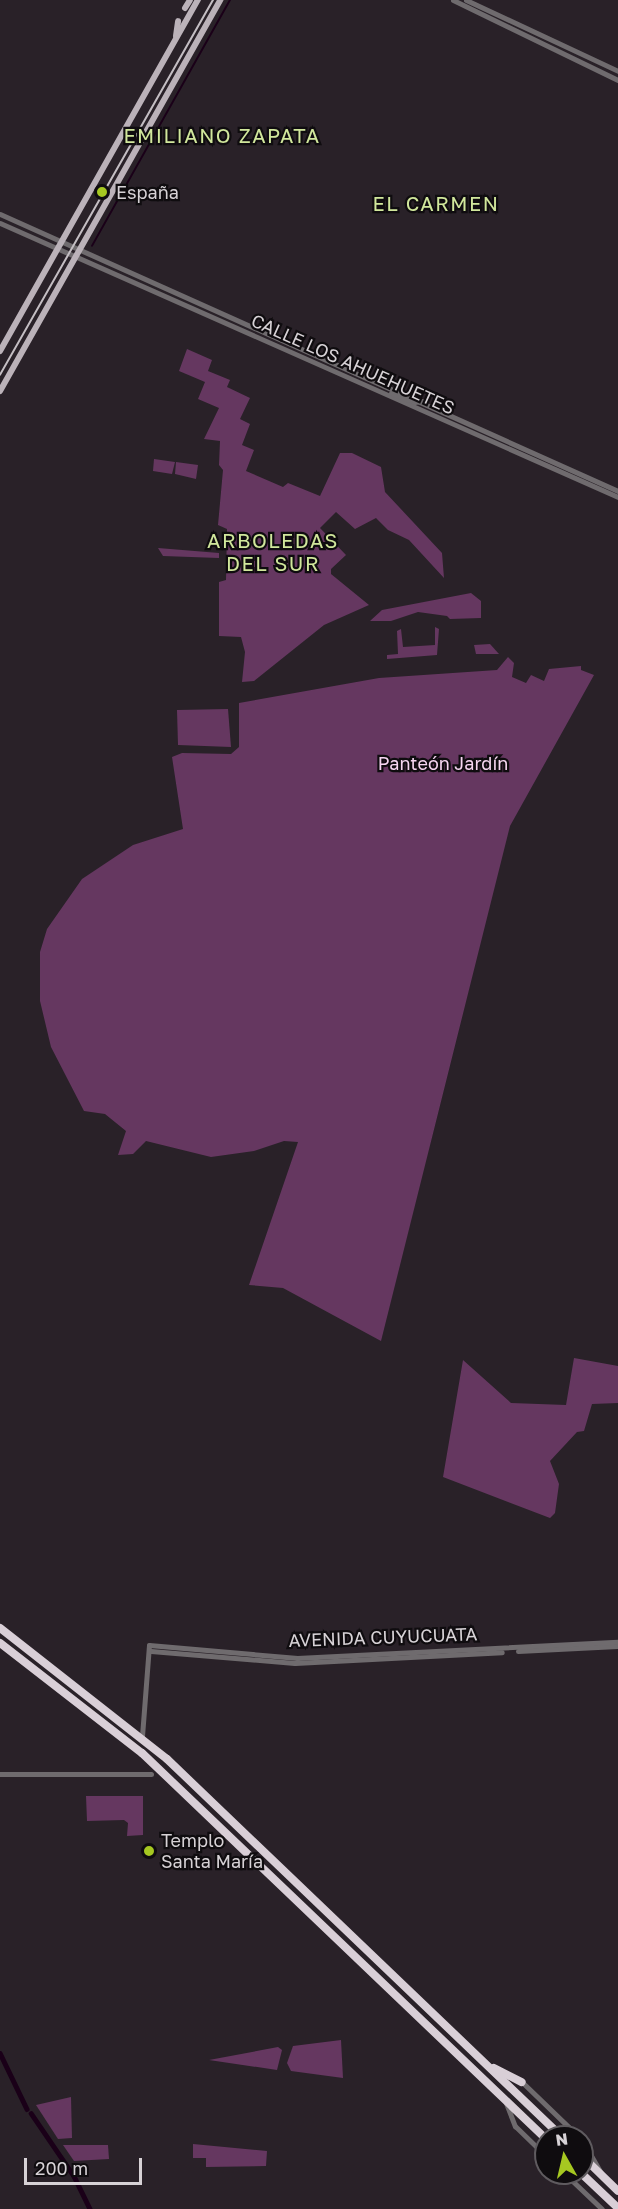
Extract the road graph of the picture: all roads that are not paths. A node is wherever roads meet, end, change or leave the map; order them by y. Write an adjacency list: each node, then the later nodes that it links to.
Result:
1 (220, 0): 13 (main road)
2 (453, 0): 9 (street)
3 (466, 0): 8 (street)
4 (196, 1): 5 (main road); 7 (main road)
5 (185, 8)
6 (178, 21): 7 (main road)
7 (176, 40): 12 (main road)
8 (618, 71)
9 (618, 80)
10 (0, 214): 12 (street, CALLE LOS AHUEHUETES)
11 (0, 223): 14 (street, CALLE LOS AHUEHUETES)
12 (64, 241): 13 (street, CALLE LOS AHUEHUETES); 14 (main road)
13 (82, 249): 15 (main road); 17 (street, CALLE LOS AHUEHUETES)
14 (59, 250): 15 (street, CALLE LOS AHUEHUETES); 18 (main road)
15 (77, 258): 16 (street, CALLE LOS AHUEHUETES); 20 (main road)
16 (158, 293): 17 (street); 19 (street, CALLE LOS AHUEHUETES)
17 (198, 302): 21 (street, CALLE LOS AHUEHUETES)
18 (0, 351)
19 (370, 387): 21 (street); 23 (street, CALLE LOS AHUEHUETES)
20 (0, 391)
21 (422, 401): 22 (street, CALLE LOS AHUEHUETES)
22 (618, 491)
23 (618, 497)
24 (0, 1628): 27 (highway)
25 (618, 1644): 27 (street, AVENIDA CUYUCUATA)
26 (2, 1645): 32 (highway)
27 (142, 1736): 30 (highway)
28 (151, 1773): 29 (street)
29 (0, 1774)
30 (486, 2065): 31 (highway); 33 (highway)
31 (522, 2082): 34 (street)
32 (503, 2097): 35 (highway); 36 (street)
33 (549, 2125)
34 (567, 2125)
35 (534, 2127)
36 (534, 2144)
37 (594, 2160): 39 (street)
38 (594, 2167): 39 (highway)
39 (604, 2177): 42 (highway)
40 (577, 2185): 44 (street)
41 (594, 2185): 43 (highway)
42 (618, 2191)
43 (618, 2208)
44 (602, 2209)

